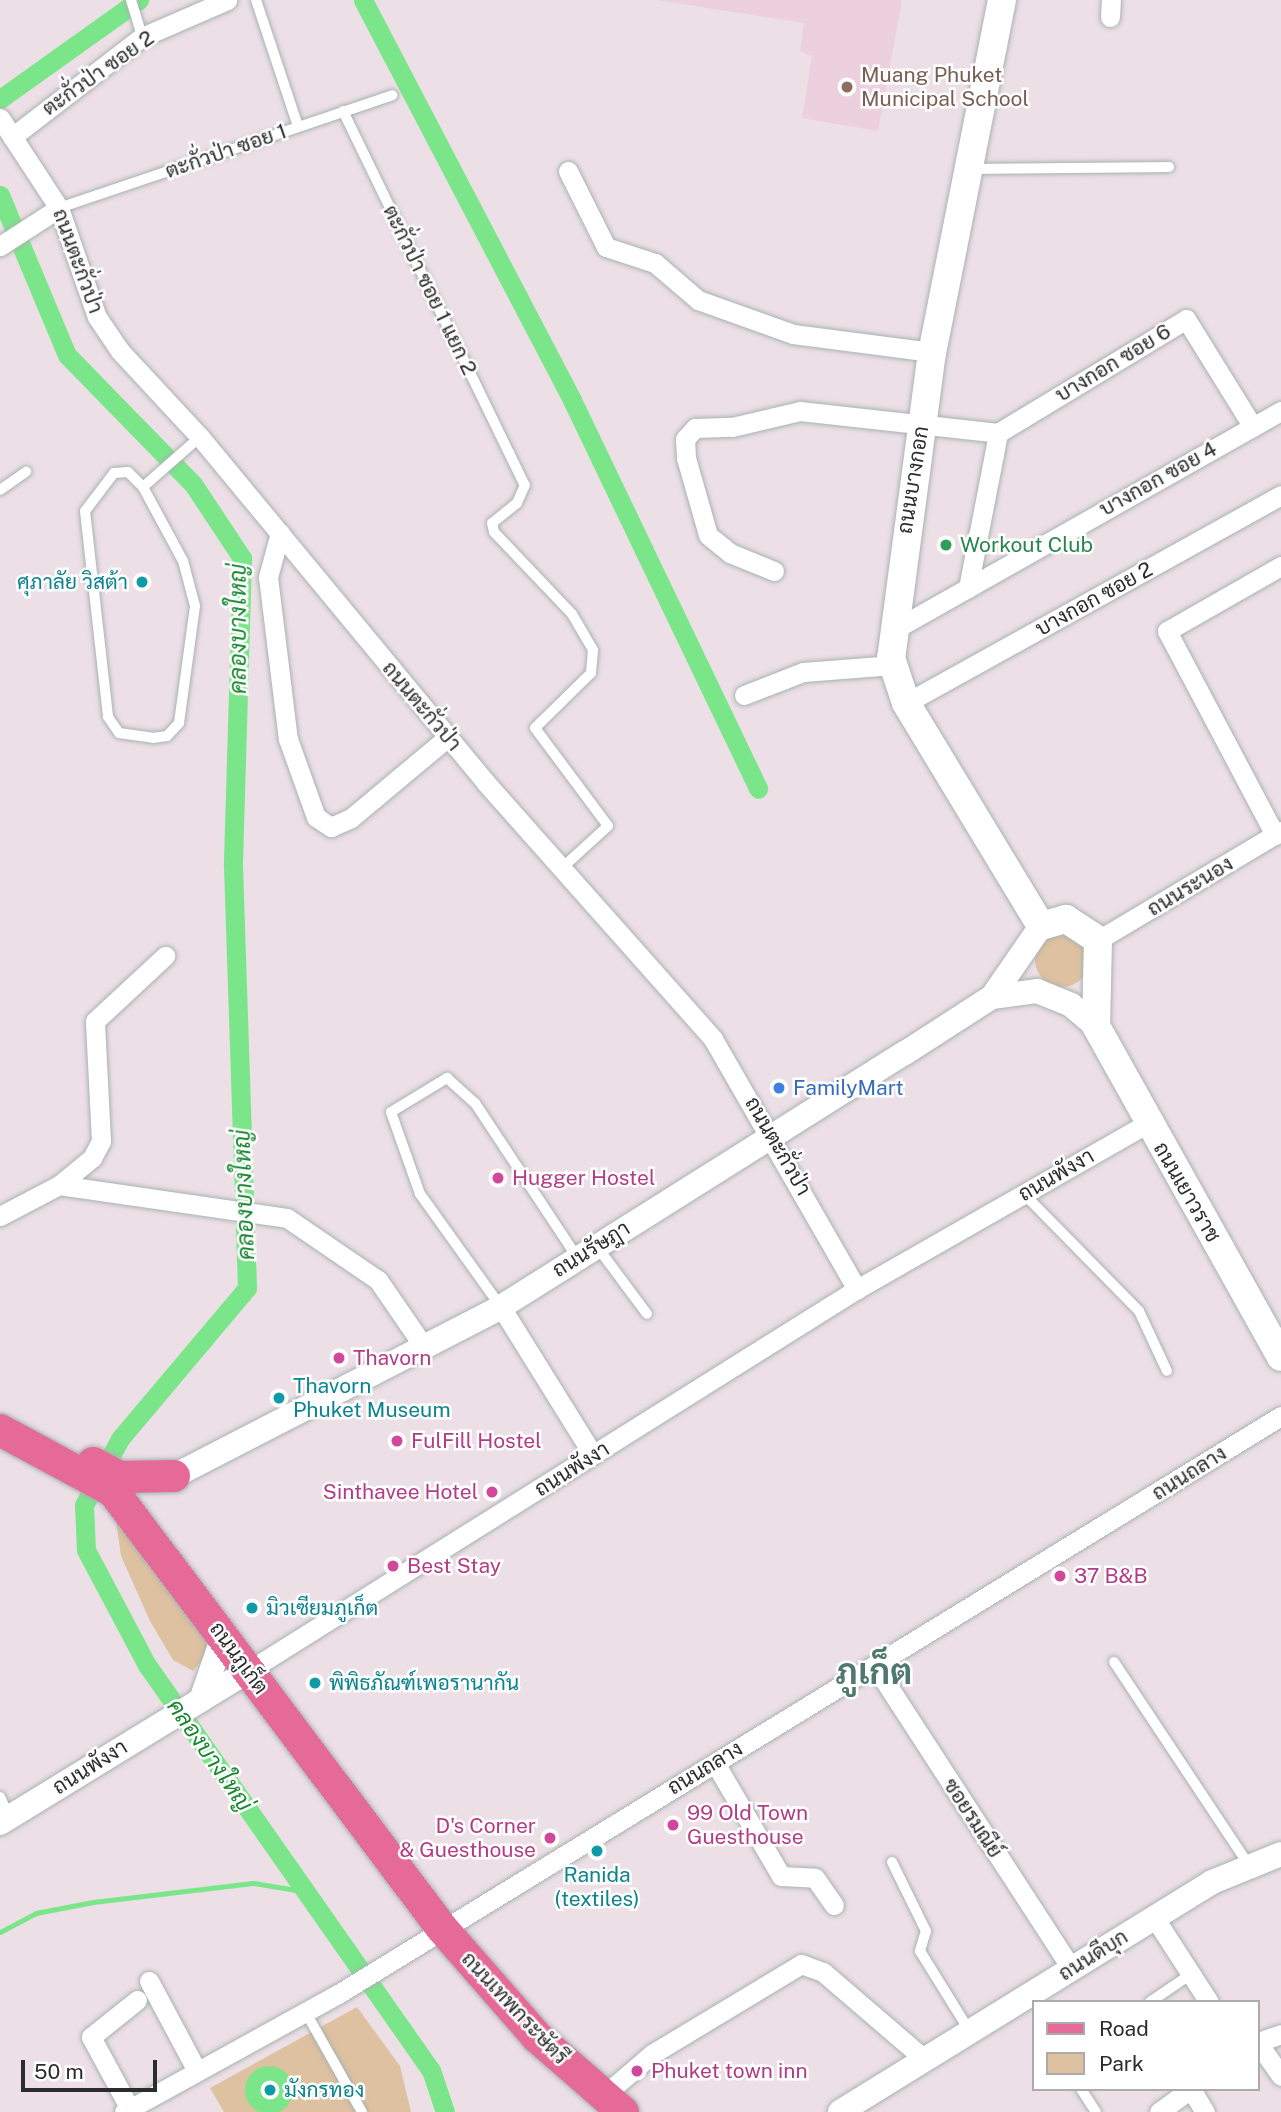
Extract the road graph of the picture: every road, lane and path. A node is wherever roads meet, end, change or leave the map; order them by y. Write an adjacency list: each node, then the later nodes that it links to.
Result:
1 (131, 0): 5 (lane)
2 (227, 0): 5 (street, ตะกั่วป่า ซอย 2)
3 (256, 0): 9 (lane)
4 (1002, 0): 12 (main road, ถนนบางกอก)
5 (138, 27): 10 (street, ตะกั่วป่า ซอย 2)
6 (392, 95): 7 (lane, ตะกั่วป่า ซอย 1)
7 (343, 111): 9 (lane, ตะกั่วป่า ซอย 1); 36 (lane, ตะกั่วป่า ซอย 1 แยก 2)
8 (0, 118): 10 (street, ถนนตะกั่วป่า)
9 (298, 126): 14 (lane, ตะกั่วป่า ซอย 1)
10 (12, 137): 14 (street, ถนนตะกั่วป่า)
11 (1170, 167): 12 (lane)
12 (972, 169): 16 (main road, ถนนบางกอก)
13 (568, 171): 16 (street)
14 (60, 208): 15 (street); 21 (street, ถนนตะกั่วป่า)
15 (0, 245)
16 (932, 352): 18 (main road, ถนนบางกอก)
17 (1281, 411): 19 (street, บางกอก ซอย 4)
18 (922, 420): 20 (street); 28 (street); 30 (main road, ถนนบางกอก)
19 (1253, 427): 20 (street, บางกอก ซอย 6); 29 (street, บางกอก ซอย 4)
20 (998, 433): 29 (street)
21 (193, 442): 23 (lane); 26 (street, ถนนตะกั่วป่า)
22 (26, 472): 24 (lane)
23 (144, 487): 23 (lane)
24 (0, 490)
25 (1281, 495): 33 (street, บางกอก ซอย 2)
26 (280, 533): 34 (street, ถนนตะกั่วป่า); 34 (street)
27 (1281, 566): 35 (street)
28 (774, 571)
29 (968, 588): 30 (street, บางกอก ซอย 4)
30 (890, 632): 31 (main road, ถนนบางกอก)
31 (894, 665): 32 (street); 33 (main road, ถนนบางกอก)
32 (744, 695)
33 (906, 703): 37 (main road, ถนนบางกอก)
34 (448, 737): 36 (street, ถนนตะกั่วป่า)
35 (1278, 833): 38 (street, ถนนระนอง)
36 (562, 868): 43 (street, ถนนตะกั่วป่า)
37 (1041, 926): 38 (main road); 40 (street)
38 (1098, 940): 41 (main road)
39 (165, 956): 44 (street)
40 (992, 997): 41 (street); 43 (street, ถนนรัษฎา)
41 (1096, 1026): 42 (main road, ถนนเยาวราช)
42 (1148, 1123): 45 (street, ถนนพังงา); 52 (main road, ถนนเยาวราช)
43 (774, 1136): 47 (street, ถนนรัษฎา); 48 (street, ถนนตะกั่วป่า)
44 (59, 1185): 46 (street); 51 (street)
45 (1024, 1194): 48 (street, ถนนพังงา); 53 (lane)
46 (0, 1216)
47 (587, 1251): 49 (street, ถนนรัษฎา); 49 (lane); 50 (lane)
48 (857, 1289): 57 (street, ถนนพังงา)
49 (501, 1307): 51 (street, ถนนรัษฎา); 57 (street)
50 (647, 1314)
51 (424, 1347): 59 (street, ถนนรัษฎา)
52 (1281, 1357)
53 (1167, 1371)
54 (0, 1412): 58 (main road, ถนนภูเก็ต)
55 (1281, 1416): 64 (street, ถนนถลาง)
56 (0, 1430): 58 (main road, ถนนภูเก็ต)
57 (593, 1455): 65 (street, ถนนพังงา)
58 (76, 1462): 60 (main road, ถนนภูเก็ต)
59 (174, 1476): 60 (main road, ถนนรัษฎา); 61 (main road, ถนนรัษฎา)
60 (116, 1484): 61 (main road, ถนนภูเก็ต)
61 (145, 1529): 62 (main road, ถนนภูเก็ต)
62 (223, 1637): 65 (main road, ถนนภูเก็ต); 66 (street)
63 (1114, 1662): 71 (lane)
64 (875, 1666): 67 (street, ถนนถลาง); 75 (street, ซอยรมณีย์)
65 (248, 1671): 66 (street, ถนนพังงา); 74 (main road, ถนนภูเก็ต)
66 (201, 1700): 68 (street, ถนนพังงา)
67 (715, 1763): 72 (street); 74 (street, ถนนถลาง)
68 (3, 1812)
69 (1281, 1854): 71 (street, ถนนดีบุก)
70 (892, 1862): 82 (lane)
71 (1249, 1866): 73 (street, ถนนดีบุก)
72 (834, 1905)
73 (1154, 1917): 75 (street, ถนนดีบุก); 76 (street)
74 (441, 1927): 81 (street, ถนนถลาง); 92 (main road, ถนนเทพกระษัตรี)
75 (1072, 1969): 82 (street, ถนนดีบุก)
76 (1191, 1974): 79 (lane); 80 (street)
77 (149, 1981): 87 (street)
78 (137, 2000): 93 (street)
79 (1153, 2000)
80 (1208, 2000)
81 (305, 2011): 87 (street, ถนนถลาง); 94 (lane)
82 (969, 2030): 86 (street, ถนนดีบุก)
83 (1281, 2034): 84 (street)
84 (1260, 2042)
85 (1260, 2046): 88 (street)
86 (923, 2058): 92 (street); 95 (street, ถนนดีบุก)
87 (197, 2071): 93 (street, ถนนถลาง)
88 (1281, 2076)
89 (1082, 2091): 96 (lane)
90 (1188, 2091): 97 (street)
91 (1192, 2091): 98 (street)
92 (613, 2104)
93 (128, 2111)
94 (362, 2112)
95 (840, 2112)
96 (1096, 2112)
97 (1159, 2112)
98 (1205, 2112)

